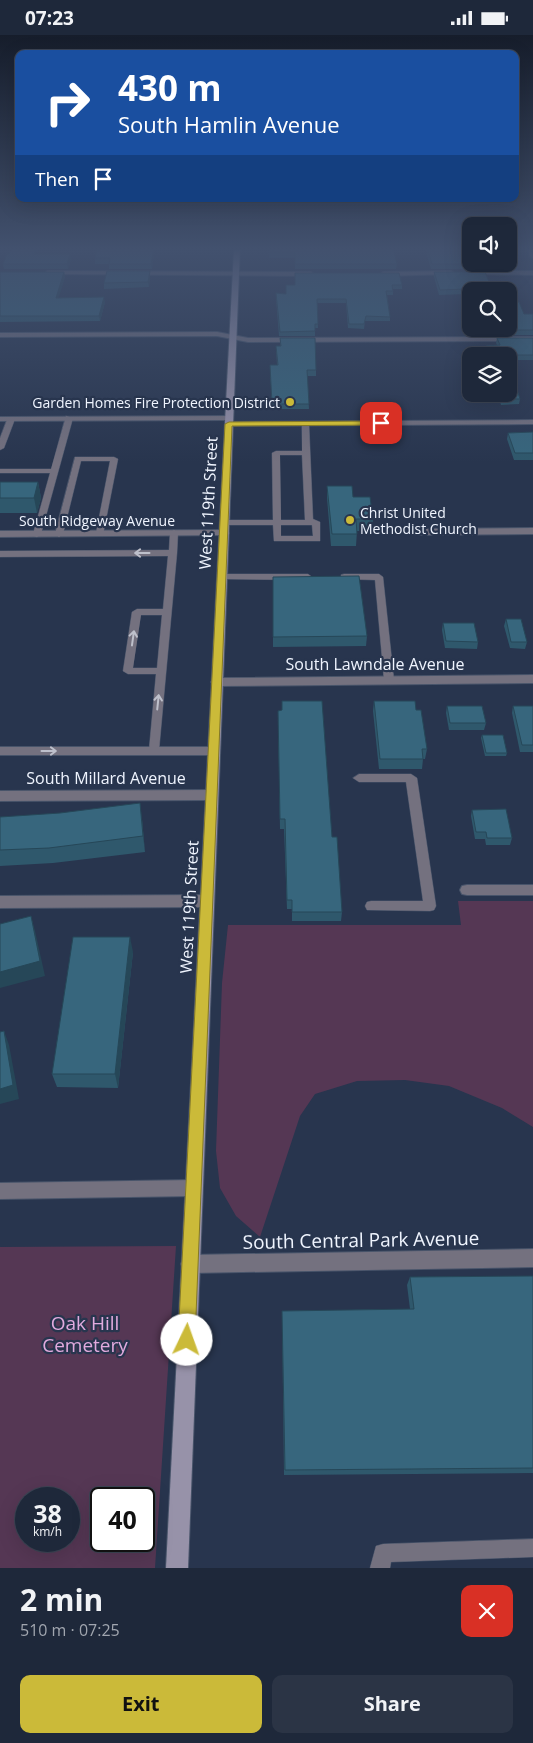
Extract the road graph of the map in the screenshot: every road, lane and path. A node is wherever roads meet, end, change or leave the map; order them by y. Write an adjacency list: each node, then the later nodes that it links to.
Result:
1 (234, 320): 3 (street, West 119th Street)
2 (0, 335): 3 (street)
3 (233, 337): 4 (street); 8 (street, West 119th Street)
4 (533, 339)
5 (0, 419): 6 (street)
6 (11, 419): 7 (street); 11 (lane)
7 (69, 419): 8 (street); 14 (lane)
8 (229, 421): 10 (street); 17 (street, West 119th Street)
9 (533, 422): 10 (street)
10 (305, 423): 12 (lane)
11 (0, 448)
12 (305, 453): 15 (lane); 16 (lane)
13 (0, 471): 14 (lane)
14 (54, 471): 24 (lane)
15 (309, 521): 16 (lane); 16 (lane)
16 (278, 522): 17 (lane)
17 (224, 528): 22 (street, South Ridgeway Avenue); 27 (street, West 119th Street)
18 (533, 531): 19 (street)
19 (409, 532)
20 (59, 533): 21 (street, South Ridgeway Avenue); 21 (lane); 24 (street, South Ridgeway Avenue)
21 (100, 533): 22 (street, South Ridgeway Avenue)
22 (174, 533): 25 (lane)
23 (0, 534): 24 (street, South Ridgeway Avenue)
24 (37, 534)
25 (172, 553): 26 (lane, one-way to 26); 28 (lane)
26 (0, 554)
27 (222, 577): 31 (lane); 32 (street, West 119th Street)
28 (167, 613): 29 (lane); 29 (lane, one-way to 28)
29 (161, 671): 33 (lane, one-way to 29)
30 (533, 679): 31 (street, South Lawndale Avenue)
31 (389, 680): 32 (street, South Lawndale Avenue)
32 (217, 682): 35 (street, West 119th Street)
33 (154, 750): 34 (street, one-way to 33); 35 (street)
34 (0, 751)
35 (214, 751): 37 (street, West 119th Street)
36 (359, 778): 43 (lane)
37 (212, 795): 38 (street, South Millard Avenue); 41 (street, West 119th Street)
38 (0, 796)
39 (533, 890): 40 (street)
40 (467, 891)
41 (207, 901): 42 (street); 44 (street, West 119th Street)
42 (0, 902)
43 (371, 906)
44 (194, 1189): 45 (street); 47 (street, West 119th Street)
45 (0, 1191)
46 (533, 1258): 47 (street, South Central Park Avenue)
47 (190, 1264): 49 (street, West 119th Street)
48 (533, 1548): 50 (lane)
49 (176, 1568)
50 (380, 1568)

